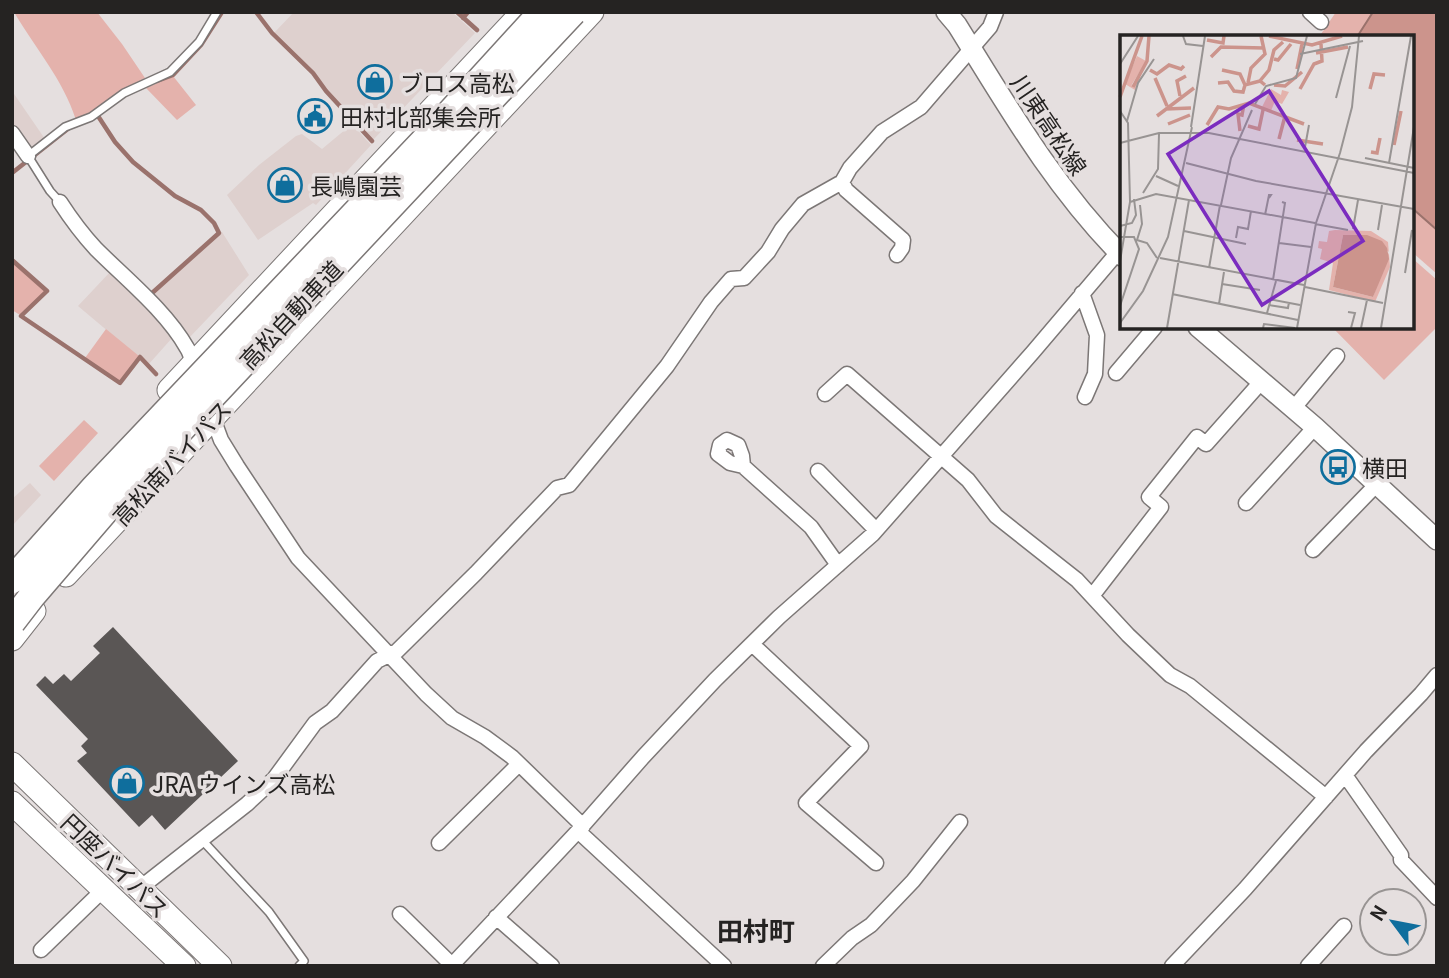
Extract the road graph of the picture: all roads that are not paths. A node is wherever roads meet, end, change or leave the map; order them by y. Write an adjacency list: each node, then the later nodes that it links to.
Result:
1 (218, 12): 10 (lane)
2 (523, 12): 19 (highway)
3 (542, 12): 37 (highway, 高松自動車道, bridge)
4 (573, 12): 39 (highway, 高松自動車道, bridge)
5 (592, 12): 25 (highway, 高松南バイパス)
6 (946, 12): 8 (main road, 川東高松線)
7 (996, 12): 8 (street)
8 (971, 49): 11 (street); 13 (main road, 川東高松線)
9 (12, 133): 10 (street)
10 (28, 156): 12 (lane)
11 (842, 182): 14 (street); 42 (street)
12 (60, 202): 19 (street)
13 (1120, 254): 15 (street)
14 (897, 255)
15 (1082, 293): 23 (street); 27 (street)
16 (1153, 329): 20 (street)
17 (1200, 329): 21 (main road)
18 (1338, 356): 24 (street)
19 (193, 364): 25 (street); 35 (highway)
20 (1116, 373)
21 (1261, 382): 24 (main road); 38 (street)
22 (825, 394): 27 (street)
23 (1085, 397)
24 (1293, 409): 26 (main road)
25 (213, 418): 40 (highway, 高松南バイパス); 42 (street)
26 (1315, 428): 30 (main road); 31 (street)
27 (941, 457): 32 (street); 38 (street)
28 (743, 466): 36 (street)
29 (818, 471): 32 (street)
30 (1377, 484): 33 (main road); 34 (street)
31 (1246, 503)
32 (876, 530): 36 (street)
33 (1437, 540)
34 (1313, 550)
35 (12, 564)
36 (838, 565): 41 (street)
37 (12, 580)
38 (1092, 596): 47 (street)
39 (12, 622)
40 (12, 639)
41 (752, 643): 50 (street); 53 (street)
42 (387, 655): 45 (street); 51 (street)
43 (1437, 674): 46 (street)
44 (12, 764): 54 (highway, 円座バイパス)
45 (519, 764): 50 (street); 52 (street)
46 (1345, 775): 47 (street); 56 (street)
47 (1326, 797): 68 (street)
48 (12, 803): 55 (highway, 円座バイパス)
49 (960, 822): 67 (street)
50 (581, 829): 58 (street); 61 (street)
51 (202, 840): 54 (street); 65 (lane)
52 (439, 843)
53 (876, 863)
54 (140, 888): 64 (highway, 円座バイパス)
55 (103, 890): 60 (street); 63 (highway, 円座バイパス)
56 (1437, 898)
57 (400, 914): 62 (street)
58 (496, 917): 62 (street); 66 (street)
59 (1344, 926): 69 (street)
60 (41, 950)
61 (720, 964)
62 (451, 965)
63 (184, 966)
64 (220, 966)
65 (299, 966)
66 (552, 966)
67 (823, 966)
68 (1172, 966)
69 (1308, 966)

